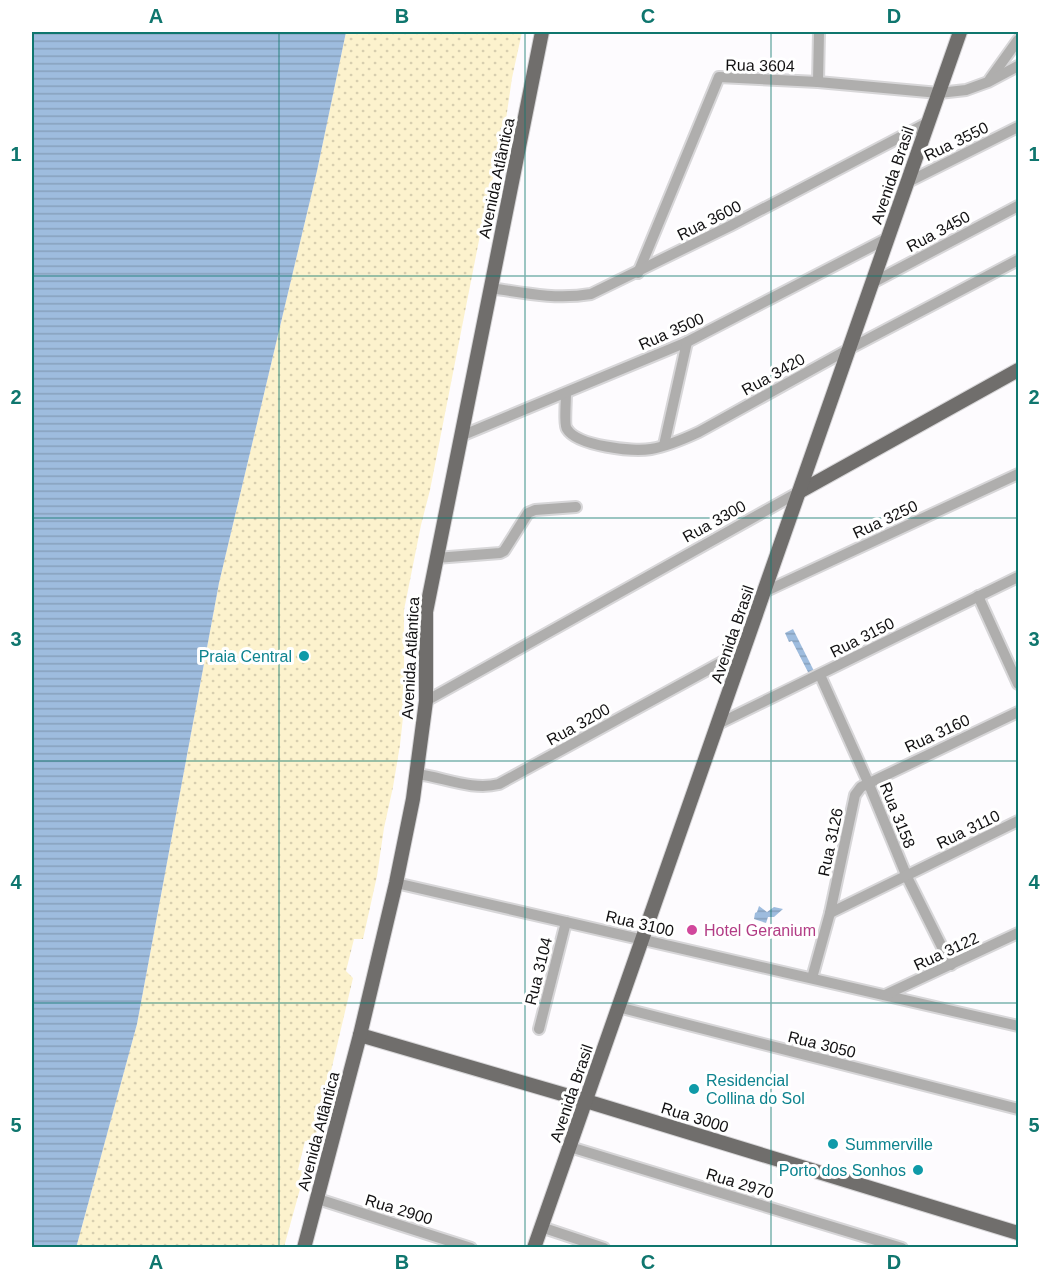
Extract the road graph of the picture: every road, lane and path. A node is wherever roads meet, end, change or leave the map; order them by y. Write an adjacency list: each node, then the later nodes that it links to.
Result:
1 (542, 32): 17 (main road, Avenida Atlântica)
2 (819, 32): 6 (street)
3 (960, 32): 8 (main road, Avenida Brasil)
4 (1018, 40): 7 (street)
5 (1018, 66): 7 (street, Rua 3604)
6 (818, 82): 8 (street, Rua 3604); 15 (street, Rua 3604)
7 (988, 82): 8 (street, Rua 3604)
8 (939, 93): 9 (main road, Avenida Brasil)
9 (929, 122): 11 (main road, Avenida Brasil); 15 (street, Rua 3600)
10 (1018, 127): 11 (street, Rua 3550)
11 (908, 182): 13 (main road, Avenida Brasil)
12 (1018, 206): 16 (street, Rua 3450)
13 (888, 238): 16 (main road, Avenida Brasil); 18 (street, Rua 3500)
14 (1018, 260): 19 (street, Rua 3420)
15 (638, 273): 17 (street, Rua 3600)
16 (872, 283): 19 (main road, Avenida Brasil)
17 (491, 288): 22 (main road, Avenida Atlântica)
18 (687, 342): 21 (street, Rua 3500); 23 (street)
19 (849, 349): 23 (street, Rua 3420); 25 (main road, Avenida Brasil)
20 (1018, 370): 25 (main road, Rua 3300)
21 (566, 393): 22 (street, Rua 3500); 23 (street, Rua 3420)
22 (461, 436): 27 (main road, Avenida Atlântica)
23 (664, 445)
24 (1018, 474): 29 (street, Rua 3250)
25 (799, 492): 29 (main road, Avenida Brasil); 34 (street, Rua 3300)
26 (576, 507): 27 (street)
27 (436, 558): 34 (main road, Avenida Atlântica)
28 (1018, 577): 30 (street, Rua 3150)
29 (764, 591): 31 (main road, Avenida Brasil)
30 (978, 596): 32 (street, Rua 3150); 33 (street)
31 (744, 650): 36 (main road, Avenida Brasil); 37 (street, Rua 3200)
32 (820, 675): 36 (street, Rua 3150); 38 (street, Rua 3158)
33 (1018, 684)
34 (426, 701): 37 (main road, Avenida Atlântica)
35 (1018, 712): 38 (street, Rua 3160)
36 (718, 724): 45 (main road, Avenida Brasil)
37 (417, 774): 41 (main road, Avenida Atlântica)
38 (868, 782): 40 (street, Rua 3158); 42 (street, Rua 3126)
39 (1018, 821): 40 (street, Rua 3110)
40 (907, 877): 42 (street, Rua 3110); 46 (street, Rua 3158)
41 (396, 883): 43 (street, Rua 3100); 52 (main road, Avenida Atlântica)
42 (830, 913): 47 (street)
43 (566, 922): 45 (street, Rua 3100); 51 (street, Rua 3104)
44 (1018, 933): 46 (street, Rua 3122)
45 (642, 939): 47 (street, Rua 3100); 49 (main road, Avenida Brasil)
46 (951, 965): 48 (street, Rua 3122)
47 (812, 978): 48 (street, Rua 3100)
48 (885, 995): 50 (street, Rua 3100)
49 (618, 1007): 53 (main road, Avenida Brasil); 54 (street, Rua 3050)
50 (1018, 1026)
51 (539, 1029)
52 (360, 1035): 53 (main road, Rua 3000); 56 (main road, Avenida Atlântica)
53 (586, 1101): 55 (main road, Avenida Brasil); 58 (main road, Rua 3000)
54 (1018, 1109)
55 (570, 1147): 57 (main road, Avenida Brasil); 63 (street, Rua 2970)
56 (318, 1199): 59 (main road, Avenida Atlântica); 60 (street, Rua 2900)
57 (541, 1227): 61 (main road, Avenida Brasil); 62 (street)
58 (1018, 1233)
59 (304, 1248)
60 (471, 1248)
61 (534, 1248)
62 (604, 1248)
63 (902, 1248)

